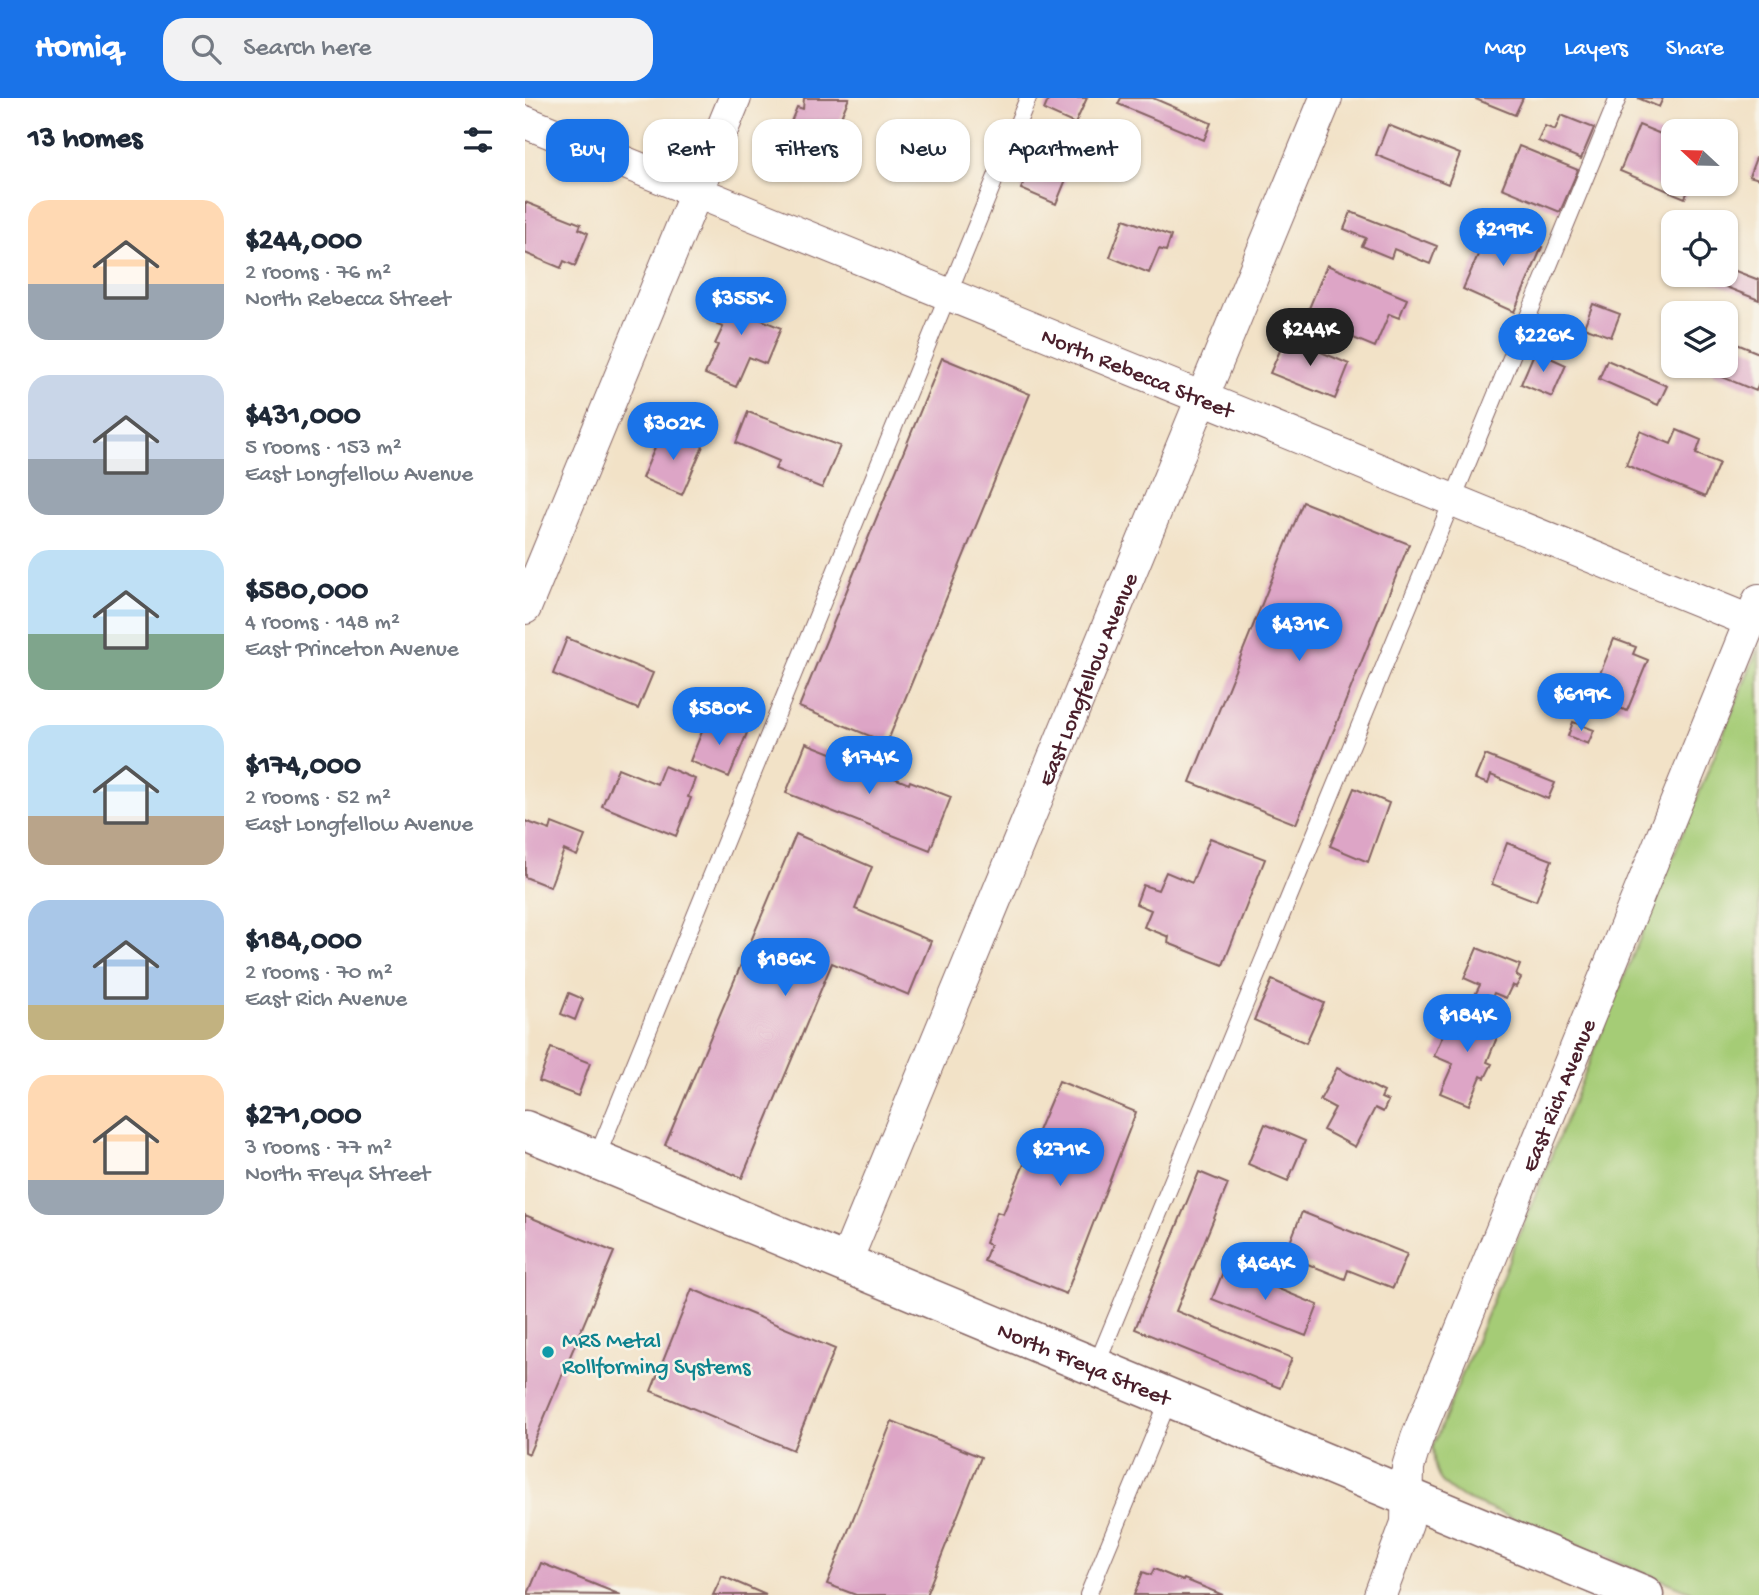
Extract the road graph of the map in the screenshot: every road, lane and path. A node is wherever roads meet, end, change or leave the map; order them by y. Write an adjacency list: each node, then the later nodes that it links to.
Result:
1 (735, 98): 6 (street)
2 (1028, 98): 7 (lane)
3 (1326, 98): 8 (street, East Longfellow Avenue)
4 (1618, 98): 9 (lane)
5 (525, 122): 6 (street, North Rebecca Street)
6 (696, 191): 7 (street, North Rebecca Street); 10 (street)
7 (947, 294): 8 (street, North Rebecca Street); 13 (lane)
8 (1202, 399): 9 (street, North Rebecca Street); 14 (street, East Longfellow Avenue)
9 (1453, 500): 11 (street, North Rebecca Street); 15 (lane)
10 (525, 608)
11 (1755, 610): 17 (street, East Rich Avenue)
12 (525, 1130): 13 (street, North Freya Street)
13 (596, 1158): 14 (street, North Freya Street)
14 (846, 1261): 15 (street, North Freya Street)
15 (1096, 1366): 16 (street, North Freya Street)
16 (1170, 1397): 17 (street, North Freya Street); 18 (lane)
17 (1407, 1496): 19 (street, East Rich Avenue); 20 (street, North Freya Street)
18 (1088, 1595)
19 (1380, 1595)
20 (1644, 1595)

